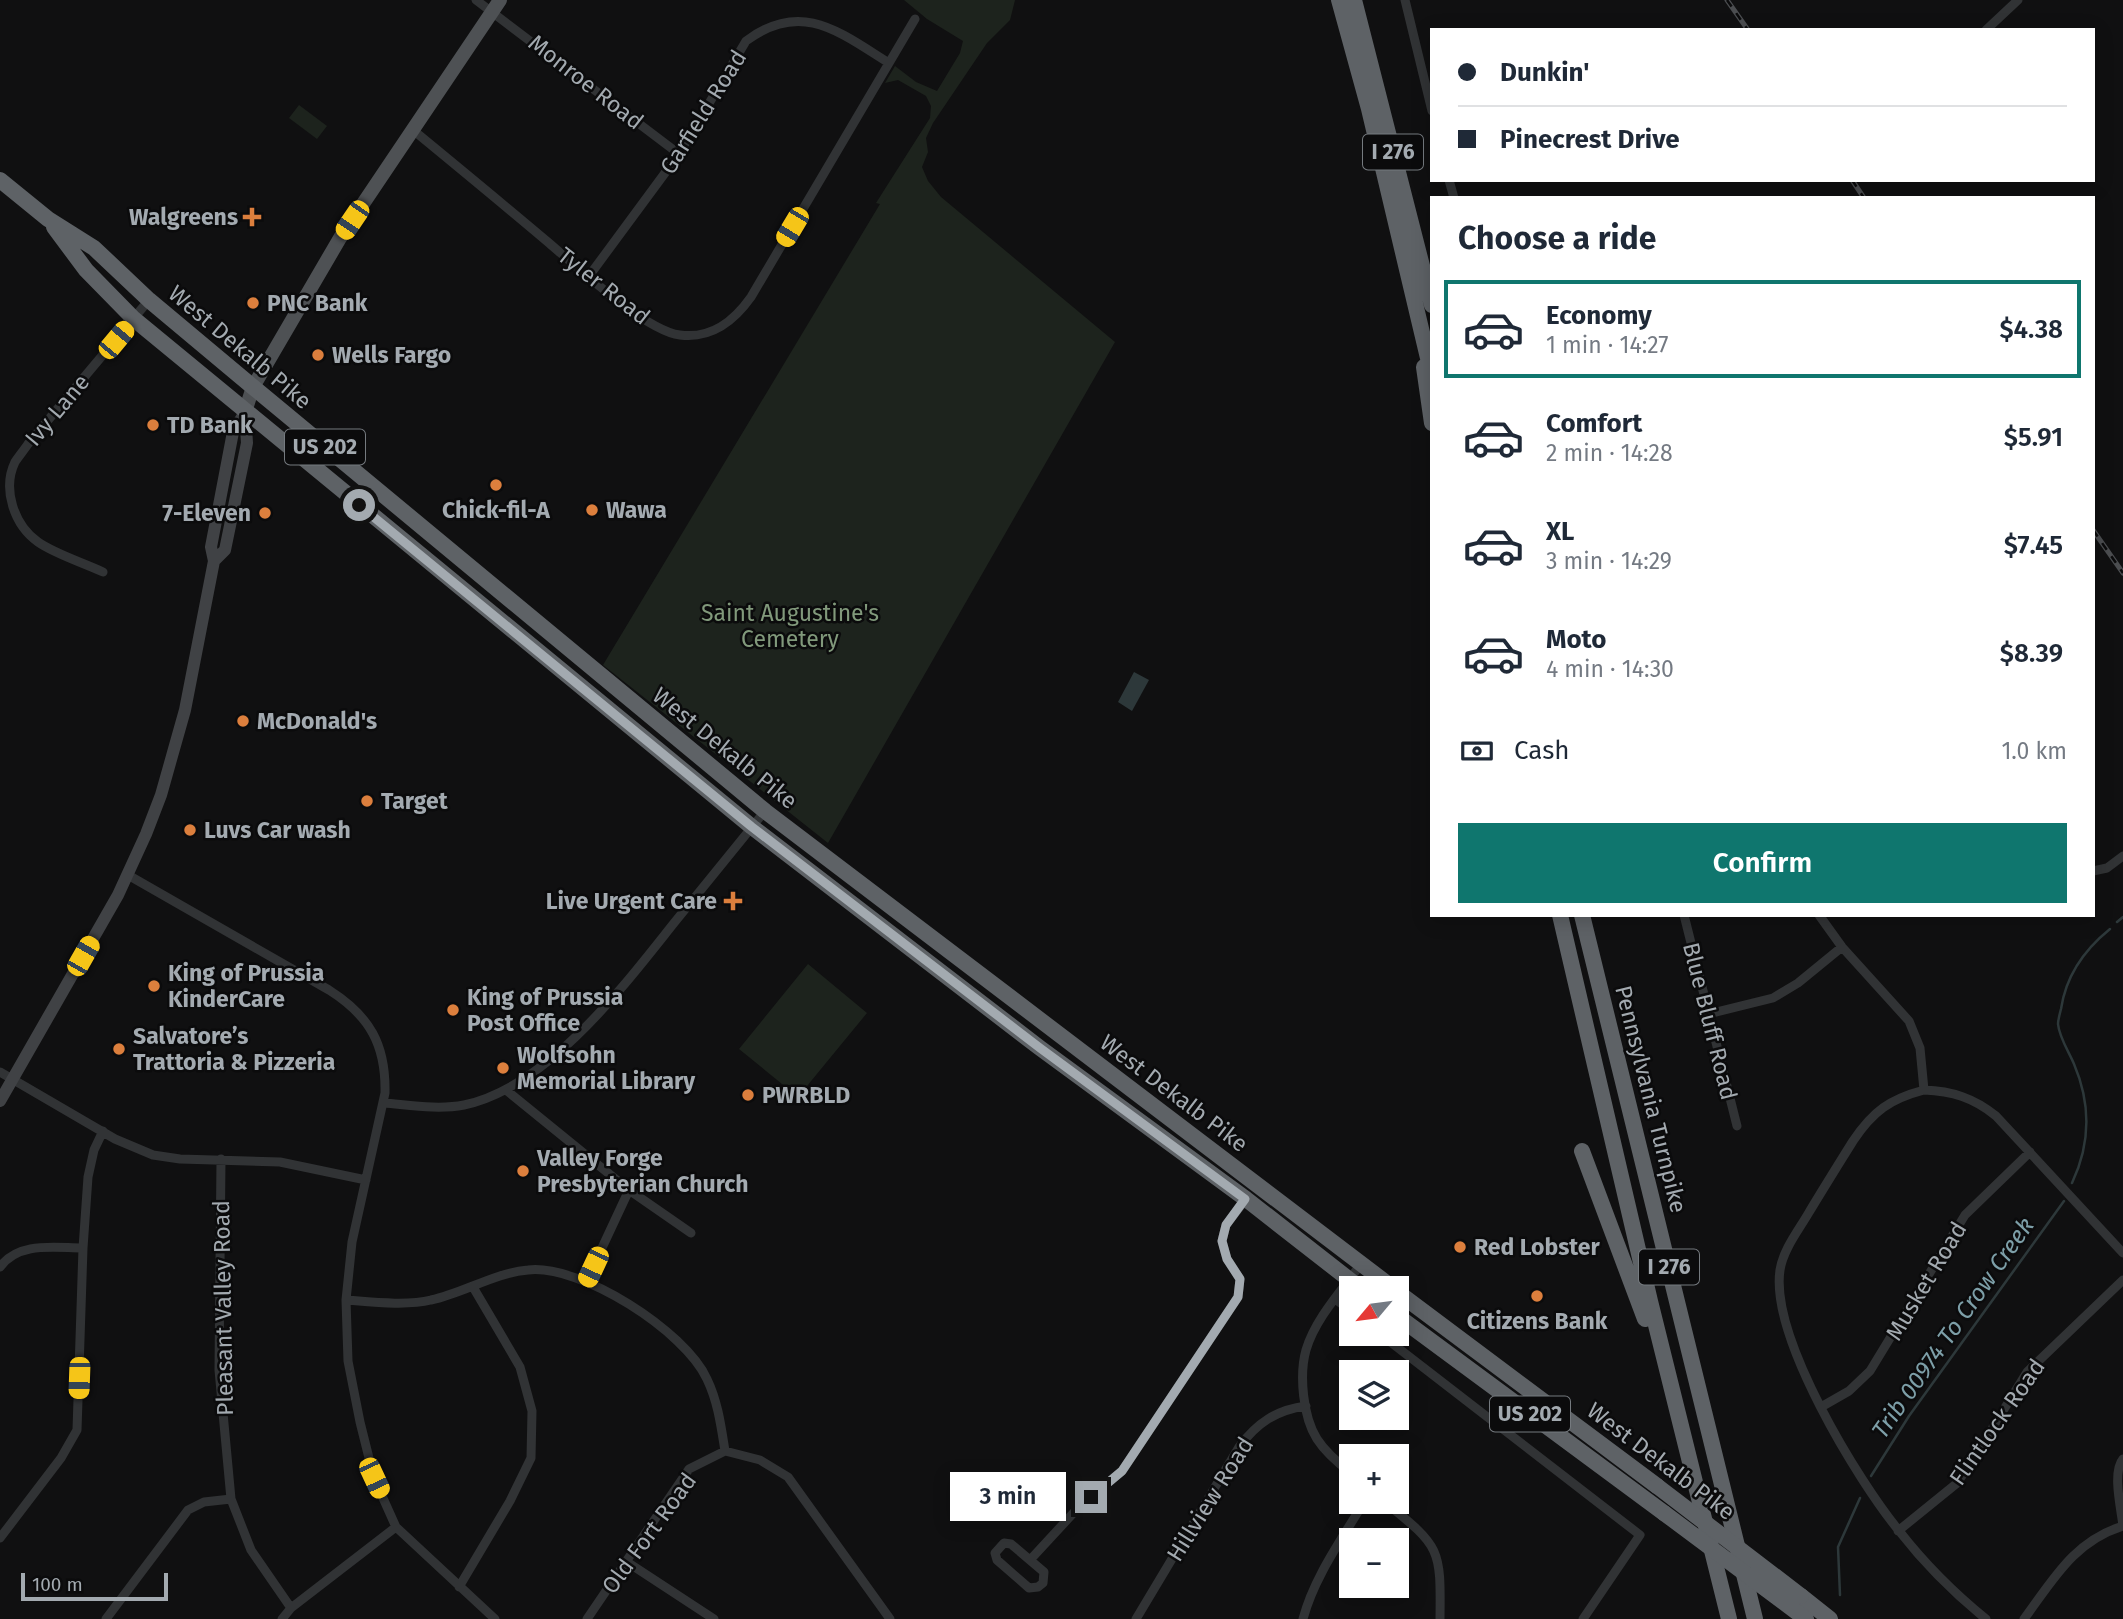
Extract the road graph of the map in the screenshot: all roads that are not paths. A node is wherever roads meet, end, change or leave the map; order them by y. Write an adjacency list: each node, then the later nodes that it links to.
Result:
1 (476, 0): 6 (street, Monroe Road)
2 (1339, 0): 19 (highway, I 276)
3 (1354, 0): 16 (highway, I 276)
4 (1405, 0): 10 (street)
5 (2018, 0): 8 (street)
6 (496, 5): 11 (main road); 12 (street, Monroe Road)
7 (915, 19): 9 (street, Tyler Road)
8 (1988, 28)
9 (888, 63): 12 (street, Garfield Road); 15 (street, Tyler Road)
10 (1430, 103)
11 (413, 130): 15 (street, Tyler Road); 21 (main road)
12 (679, 154): 15 (street, Garfield Road)
13 (0, 180): 14 (highway, West Dekalb Pike / US 202)
14 (48, 219): 17 (highway, West Dekalb Pike / US 202); 18 (highway, West Dekalb Pike / US 202)
15 (589, 276)
16 (1430, 297)
17 (149, 300): 18 (street, Ivy Lane); 21 (highway, West Dekalb Pike / US 202)
18 (134, 319): 23 (highway, West Dekalb Pike / US 202); 24 (street, Ivy Lane)
19 (1418, 319): 20 (highway, I 276); 22 (highway)
20 (1430, 367)
21 (253, 387): 23 (main road); 26 (highway, West Dekalb Pike / US 202)
22 (1430, 408)
23 (246, 412): 25 (highway, West Dekalb Pike / US 202); 33 (main road)
24 (103, 572)
25 (461, 588): 26 (highway); 27 (highway, West Dekalb Pike / US 202)
26 (537, 622): 28 (highway, West Dekalb Pike / US 202)
27 (513, 633): 28 (highway); 30 (highway, West Dekalb Pike / US 202)
28 (574, 655): 29 (highway, West Dekalb Pike / US 202)
29 (765, 811): 30 (street); 57 (highway, West Dekalb Pike / US 202)
30 (752, 827): 42 (street); 53 (highway, West Dekalb Pike / US 202)
31 (2123, 856): 32 (street)
32 (2095, 871)
33 (128, 875): 41 (main road); 45 (street)
34 (1560, 917): 74 (highway, Pennsylvania Turnpike / I 276)
35 (1582, 917): 100 (highway, Pennsylvania Turnpike / I 276)
36 (1684, 917): 39 (street, Blue Bluff Road)
37 (1820, 917): 38 (street)
38 (1842, 947): 39 (street); 43 (street)
39 (1708, 1014): 46 (street, Blue Bluff Road)
40 (0, 1072): 41 (street)
41 (13, 1079): 44 (main road); 47 (street)
42 (506, 1090): 45 (street); 52 (street)
43 (1924, 1090): 49 (street); 73 (street)
44 (0, 1101)
45 (384, 1103): 51 (street)
46 (1737, 1126)
47 (103, 1132): 50 (street); 55 (street)
48 (1583, 1151): 74 (highway)
49 (2030, 1152): 56 (street); 73 (street, Musket Road)
50 (221, 1159): 51 (street); 78 (street, Pleasant Valley Road)
51 (366, 1180): 67 (street)
52 (629, 1190): 54 (street); 62 (street)
53 (1245, 1199): 59 (highway, West Dekalb Pike / US 202); 85 (street)
54 (691, 1233)
55 (83, 1248): 58 (street); 84 (street)
56 (2123, 1254)
57 (1361, 1264): 60 (street); 61 (highway, West Dekalb Pike / US 202)
58 (0, 1267)
59 (1344, 1276)
60 (1357, 1276)
61 (1377, 1276)
62 (587, 1280): 64 (street); 75 (street)
63 (2123, 1280): 83 (street, Flintlock Road)
64 (473, 1287): 67 (street); 87 (street)
65 (1339, 1295): 66 (street)
66 (1335, 1298): 69 (street); 72 (street)
67 (346, 1300): 82 (street)
68 (1409, 1300): 102 (highway, West Dekalb Pike / US 202, bridge)
69 (1339, 1301)
70 (1409, 1325): 101 (highway, West Dekalb Pike / US 202, bridge)
71 (1396, 1346): 98 (street)
72 (1306, 1406): 77 (street); 95 (street, Hillview Road)
73 (1821, 1407): 83 (street)
74 (1678, 1417): 99 (highway, Pennsylvania Turnpike / I 276)
75 (725, 1451): 86 (street, Old Fort Road); 94 (street)
76 (2123, 1459): 81 (street)
77 (1339, 1463)
78 (231, 1499): 88 (street, Pleasant Valley Road); 89 (street)
79 (1357, 1514): 96 (street)
80 (1400, 1514): 97 (street)
81 (2123, 1526): 104 (street)
82 (396, 1527): 87 (street); 88 (street)
83 (1898, 1531): 103 (street)
84 (0, 1538)
85 (1030, 1560): 85 (street)
86 (627, 1562): 92 (street, Old Fort Road); 93 (street)
87 (459, 1587): 91 (street)
88 (291, 1608): 90 (street)
89 (106, 1619)
90 (282, 1619)
91 (495, 1619)
92 (587, 1619)
93 (714, 1619)
94 (890, 1619)
95 (1136, 1619)
96 (1303, 1619)
97 (1440, 1619)
98 (1583, 1619)
99 (1729, 1619)
100 (1755, 1619)
101 (1806, 1619)
102 (1830, 1619)
103 (1986, 1619)
104 (2024, 1619)

